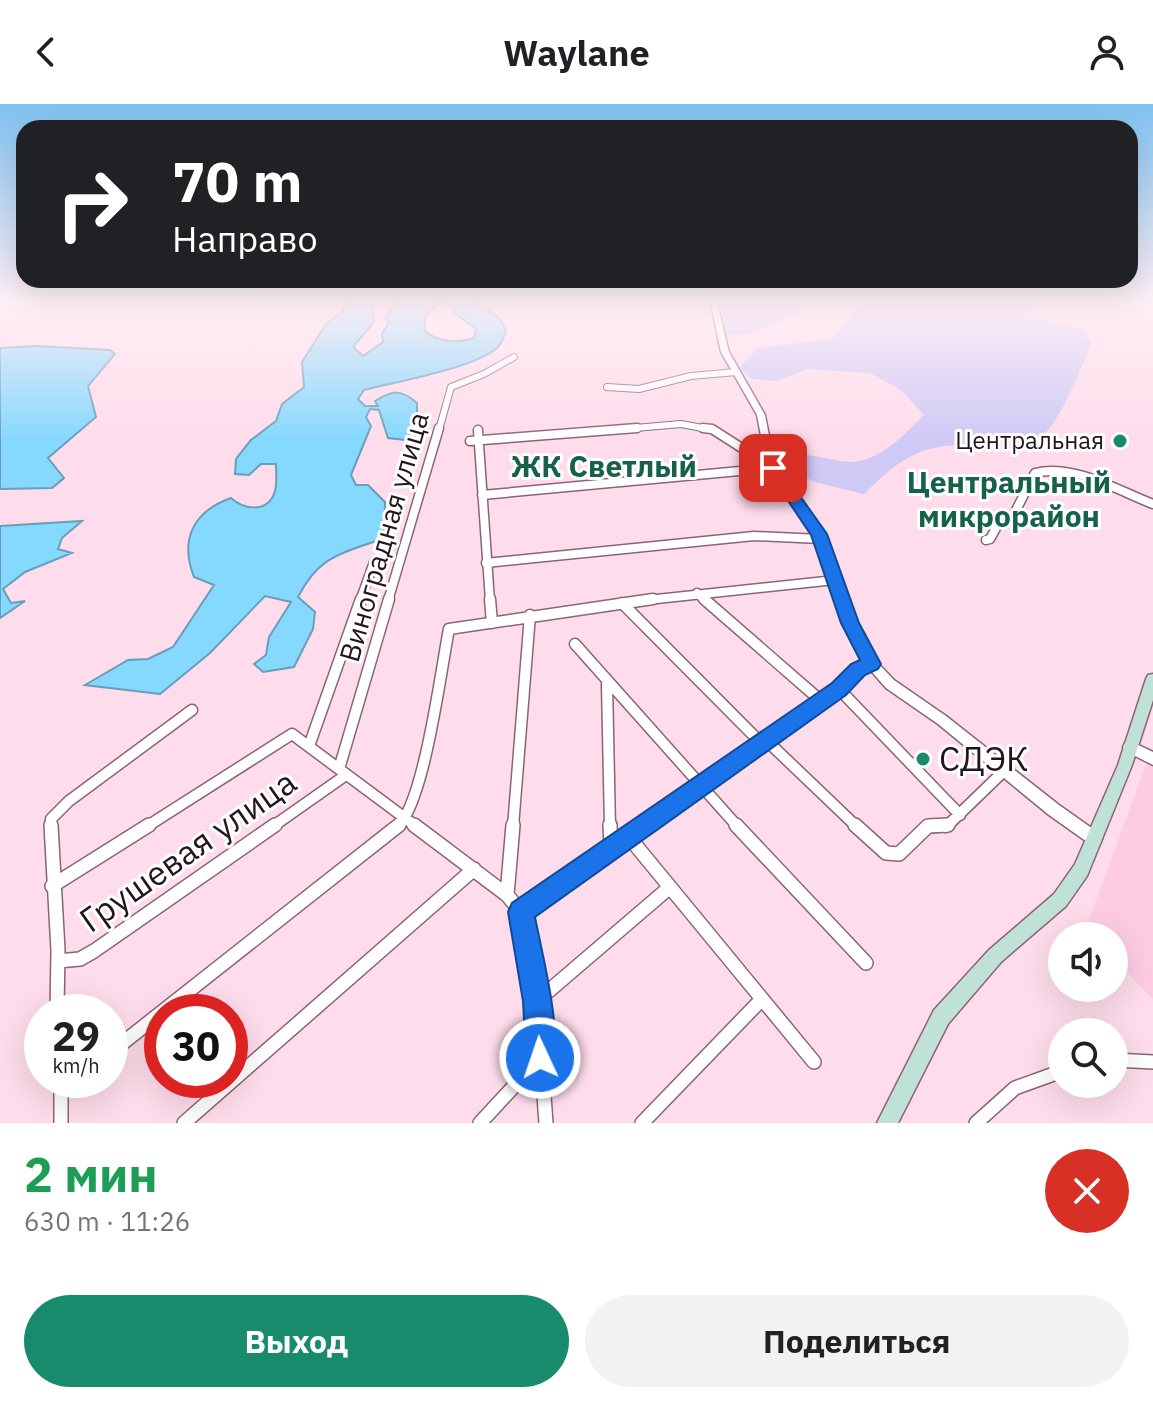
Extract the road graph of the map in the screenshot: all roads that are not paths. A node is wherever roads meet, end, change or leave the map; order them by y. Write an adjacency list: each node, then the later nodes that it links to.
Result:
1 (723, 347): 3 (street)
2 (514, 357): 31 (street, Виноградная улица)
3 (736, 372): 4 (street); 7 (street)
4 (607, 387)
5 (478, 430): 6 (street)
6 (475, 441): 7 (street); 8 (street)
7 (773, 468): 8 (street); 10 (street)
8 (482, 495): 13 (street)
9 (1153, 504): 11 (street)
10 (821, 539): 13 (street); 14 (street)
11 (986, 540)
12 (374, 562): 27 (street)
13 (486, 563): 18 (street)
14 (835, 580): 15 (street); 20 (street)
15 (697, 593): 16 (street); 24 (street)
16 (622, 603): 17 (street); 26 (street)
17 (530, 615): 18 (street); 41 (street)
18 (492, 623): 34 (street)
19 (575, 644): 22 (street)
20 (871, 664): 23 (street); 30 (street)
21 (1153, 679): 28 (main road)
22 (607, 684): 32 (street); 37 (street)
23 (839, 689): 24 (street); 33 (street)
24 (820, 700): 26 (street)
25 (192, 710): 39 (street)
26 (763, 741): 32 (street); 33 (street)
27 (309, 746): 31 (street); 39 (street)
28 (1130, 747): 29 (street); 36 (main road)
29 (1153, 759)
30 (1006, 769): 33 (street); 36 (street)
31 (342, 772): 34 (street); 43 (street, Грушевая улица)
32 (699, 785): 35 (street); 44 (street)
33 (960, 815)
34 (405, 820): 38 (street); 48 (street)
35 (628, 836): 37 (street); 40 (street)
36 (1095, 839): 60 (main road)
37 (611, 848): 42 (street)
38 (474, 869): 41 (street); 56 (street)
39 (52, 879): 43 (street)
40 (670, 887): 46 (street); 47 (street)
41 (507, 895): 42 (street)
42 (521, 912): 47 (street)
43 (58, 961): 45 (street)
44 (866, 963)
45 (57, 994)
46 (762, 999): 51 (street); 59 (street)
47 (537, 1001): 49 (street)
48 (128, 1039)
49 (540, 1058): 57 (street); 58 (street)
50 (1128, 1061): 52 (street)
51 (814, 1062)
52 (1153, 1062)
53 (1048, 1076): 61 (street)
54 (62, 1098): 55 (street)
55 (61, 1123)
56 (184, 1123)
57 (480, 1123)
58 (546, 1123)
59 (642, 1123)
60 (887, 1123)
61 (976, 1123)

